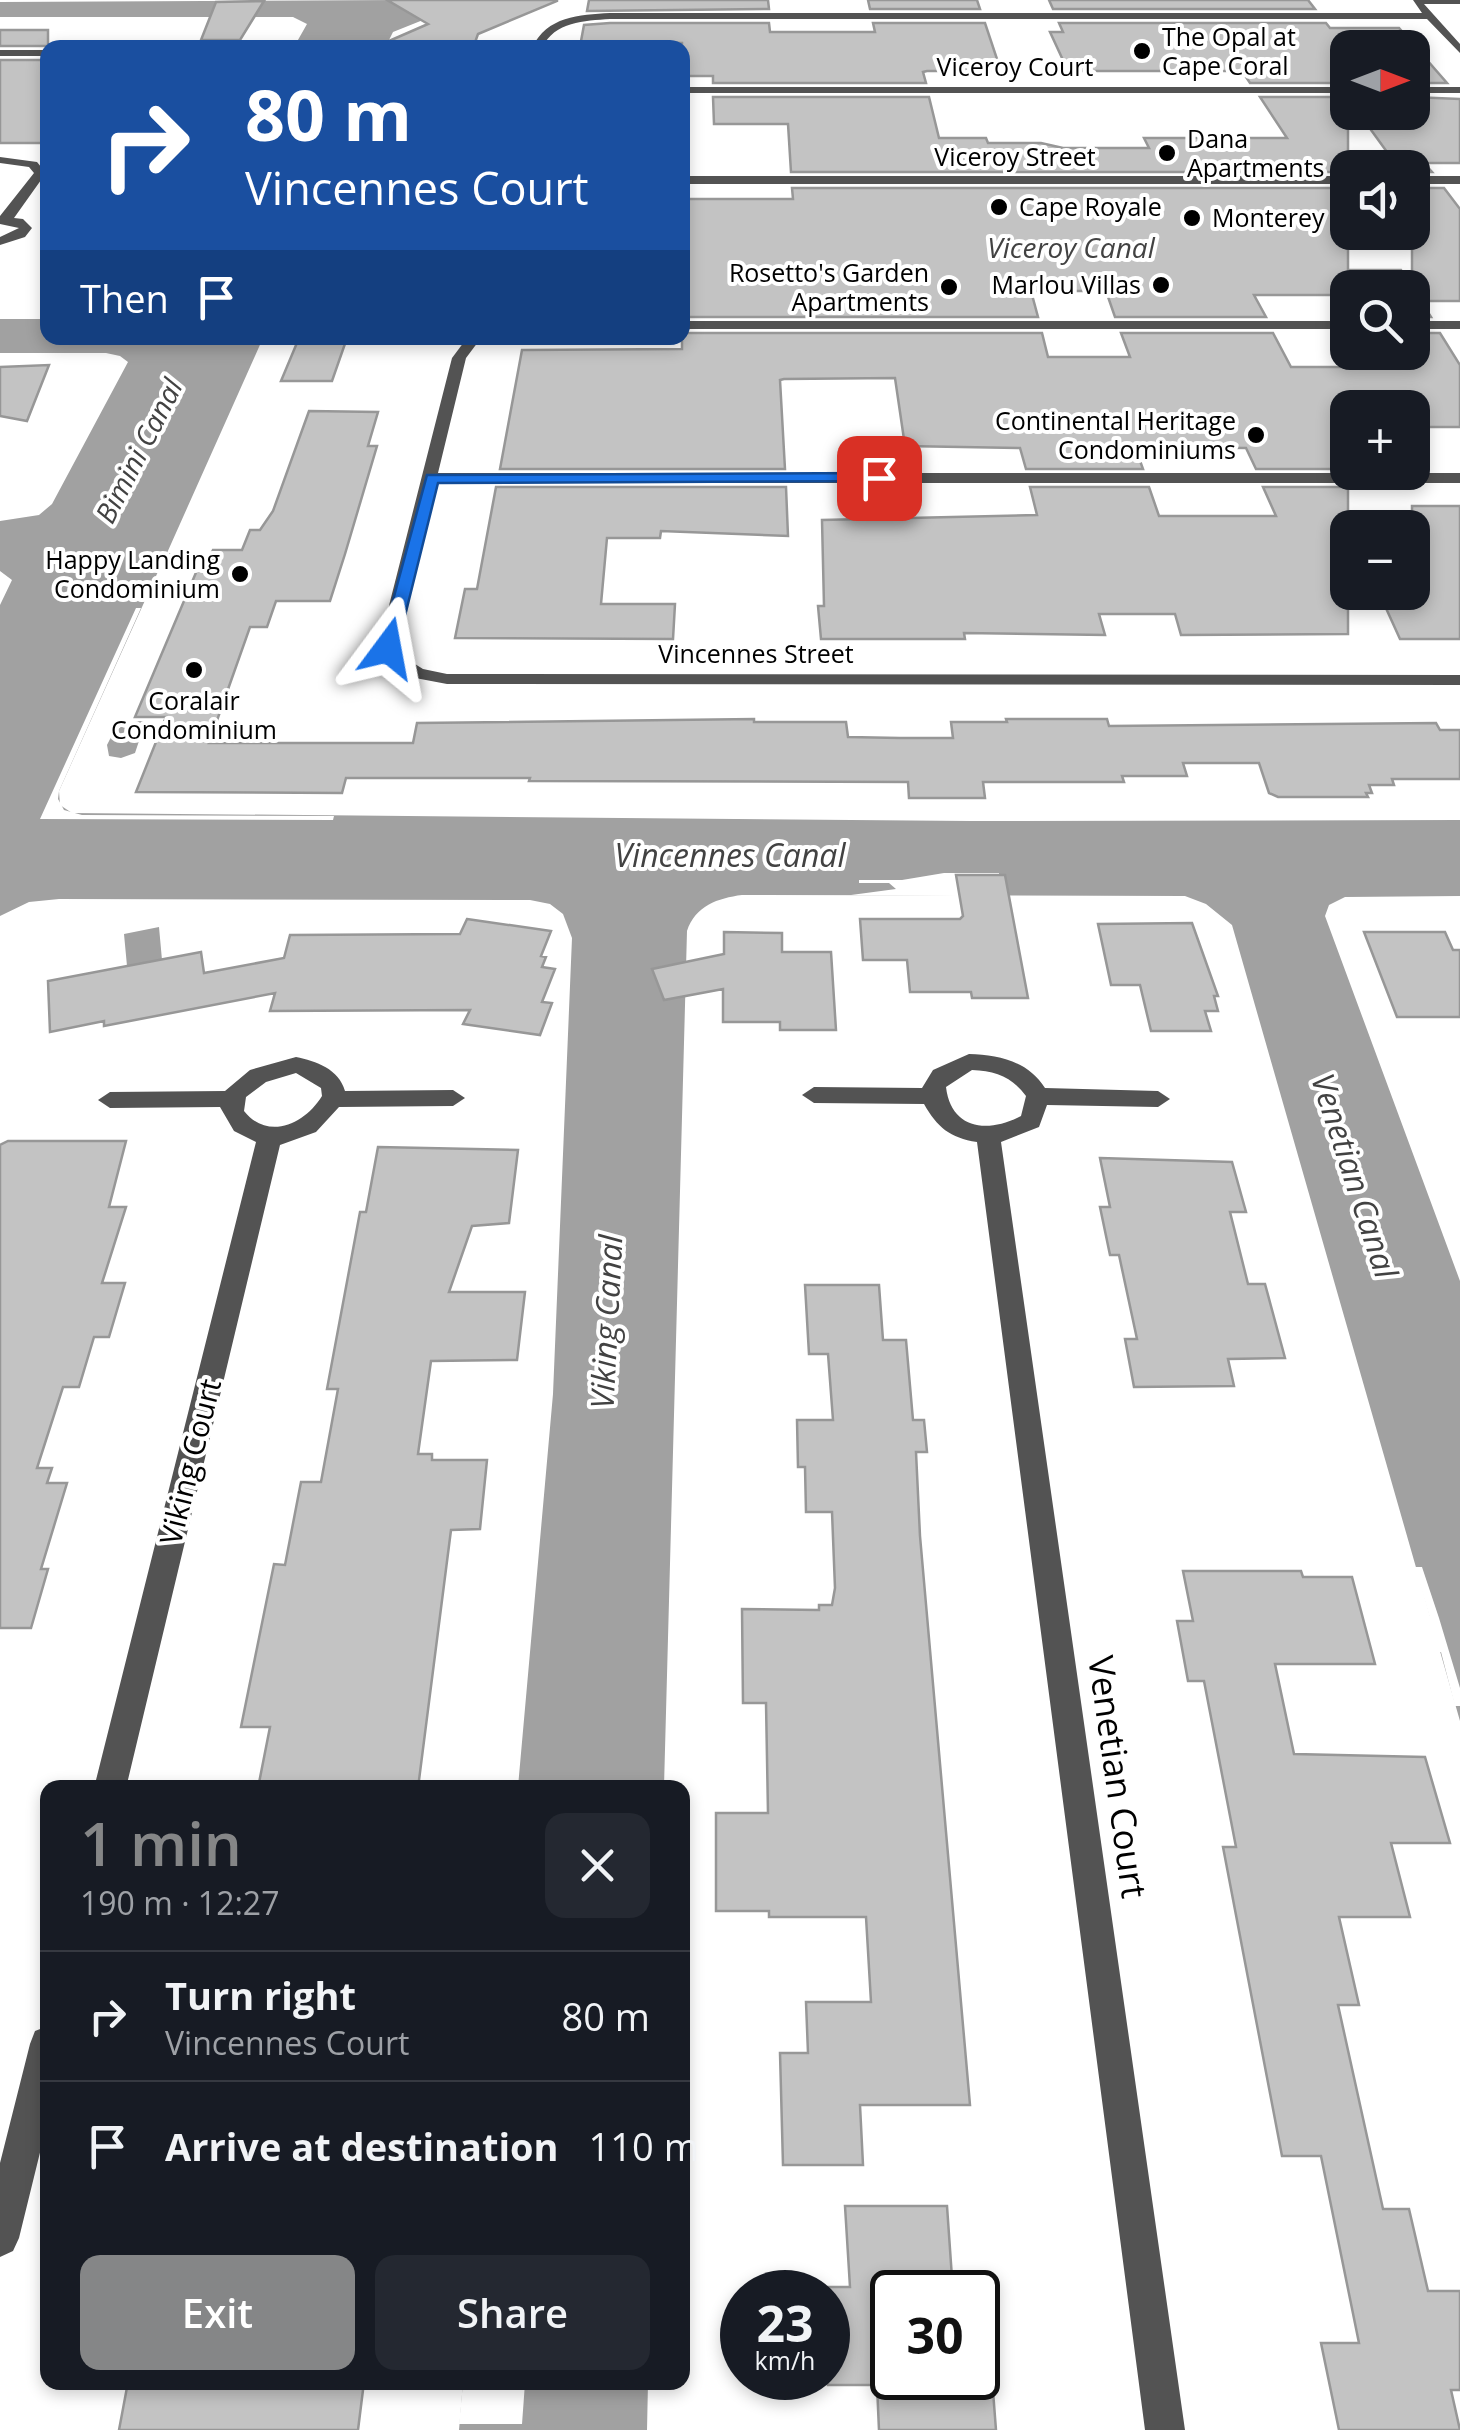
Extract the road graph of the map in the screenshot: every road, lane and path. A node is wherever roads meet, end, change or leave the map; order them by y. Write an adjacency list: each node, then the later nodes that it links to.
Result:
1 (1416, 1): 2 (street); 3 (street)
2 (1460, 2)
3 (1430, 16): 6 (street); 7 (street)
4 (146, 33): 5 (street)
5 (140, 40)
6 (541, 40)
7 (1457, 44)
8 (0, 54): 9 (street)
9 (40, 54)
10 (690, 90): 11 (street, Viceroy Court)
11 (1330, 90)
12 (1430, 90): 13 (street)
13 (1460, 90)
14 (0, 160): 19 (street)
15 (690, 180): 16 (street, Viceroy Street)
16 (1330, 180)
17 (1430, 180): 18 (street)
18 (1460, 180)
19 (3, 220): 20 (street)
20 (0, 241)
21 (690, 325): 22 (street)
22 (1330, 325)
23 (1430, 325): 24 (street)
24 (1460, 325)
25 (469, 345): 26 (street, Vincennes Street)
26 (432, 478): 27 (street); 28 (street, Vincennes Street)
27 (1460, 478)
28 (1460, 680)
29 (814, 1095): 30 (street)
30 (934, 1096): 31 (street); 38 (street)
31 (1038, 1096): 35 (street); 38 (street)
32 (453, 1098): 34 (street)
33 (235, 1099): 34 (street); 36 (street); 37 (street)
34 (332, 1099): 37 (street)
35 (1158, 1099)
36 (110, 1100)
37 (270, 1135): 39 (street, Viking Court)
38 (988, 1136): 42 (street, Venetian Court)
39 (112, 1780)
40 (40, 2076): 41 (street)
41 (0, 2238)
42 (1164, 2430)

